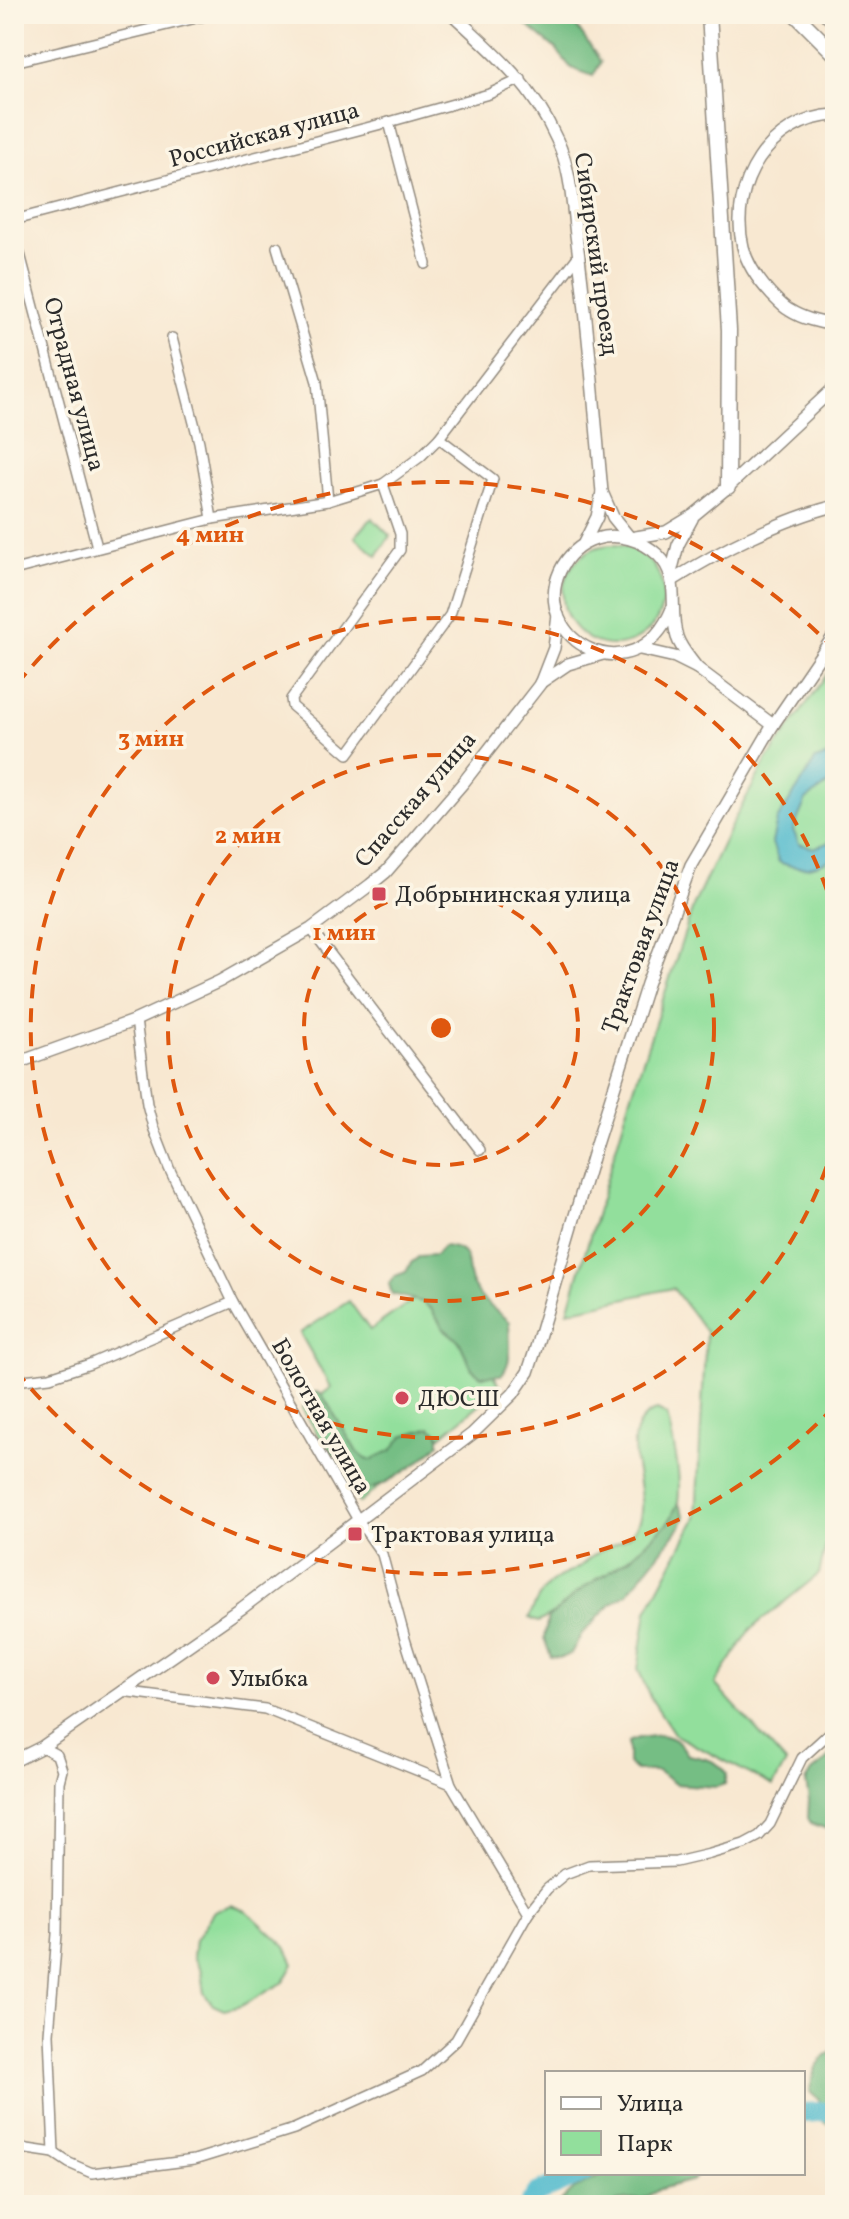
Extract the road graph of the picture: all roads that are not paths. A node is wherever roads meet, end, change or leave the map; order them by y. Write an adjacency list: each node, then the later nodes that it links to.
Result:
1 (213, 14): 8 (street)
2 (452, 14): 9 (street, Сибирский проезд)
3 (709, 14): 22 (highway)
4 (795, 14): 7 (highway)
5 (827, 14): 6 (highway)
6 (835, 22)
7 (835, 54)
8 (14, 62)
9 (521, 79): 11 (street, Российская улица); 15 (street, Сибирский проезд)
10 (835, 115): 17 (street)
11 (389, 122): 12 (street, Российская улица); 16 (street)
12 (14, 220)
13 (14, 231): 30 (street, Отрадная улица)
14 (277, 247): 24 (street)
15 (579, 255): 20 (street); 23 (street, Сибирский проезд)
16 (426, 264)
17 (835, 325)
18 (172, 338): 27 (street)
19 (835, 387): 22 (street)
20 (439, 438): 21 (street); 21 (street)
21 (383, 484): 24 (street)
22 (728, 487): 26 (street)
23 (602, 492): 28 (street, Сибирский проезд); 29 (street, Сибирский проезд)
24 (328, 501): 27 (street)
25 (835, 506): 32 (street)
26 (694, 515): 28 (street); 32 (street)
27 (212, 519): 30 (street)
28 (630, 538): 29 (street); 32 (street)
29 (583, 545): 34 (street)
30 (97, 547): 31 (street)
31 (14, 570)
32 (672, 578): 33 (street)
33 (672, 609): 36 (street); 38 (street)
34 (558, 615): 37 (street); 39 (street, Спасская улица)
35 (835, 634): 40 (street, Трактовая улица)
36 (640, 649): 37 (street); 38 (street)
37 (605, 654): 39 (street, Спасская улица)
38 (697, 668): 40 (street)
39 (540, 684): 41 (street, Спасская улица)
40 (773, 725): 47 (street, Трактовая улица)
41 (311, 929): 42 (street, Спасская улица); 44 (street)
42 (136, 1020): 43 (street, Спасская улица); 45 (street, Болотная улица)
43 (14, 1064)
44 (480, 1150)
45 (233, 1302): 46 (street); 47 (street, Болотная улица)
46 (14, 1381)
47 (358, 1520): 48 (street, Трактовая улица); 52 (street, Болотная улица)
48 (121, 1691): 50 (street, Трактовая улица); 52 (street)
49 (835, 1728): 53 (street)
50 (42, 1747): 51 (street, Трактовая улица); 55 (street)
51 (14, 1761)
52 (451, 1784): 53 (street, Болотная улица)
53 (528, 1913): 55 (street)
54 (14, 2147): 55 (street)
55 (54, 2153)

